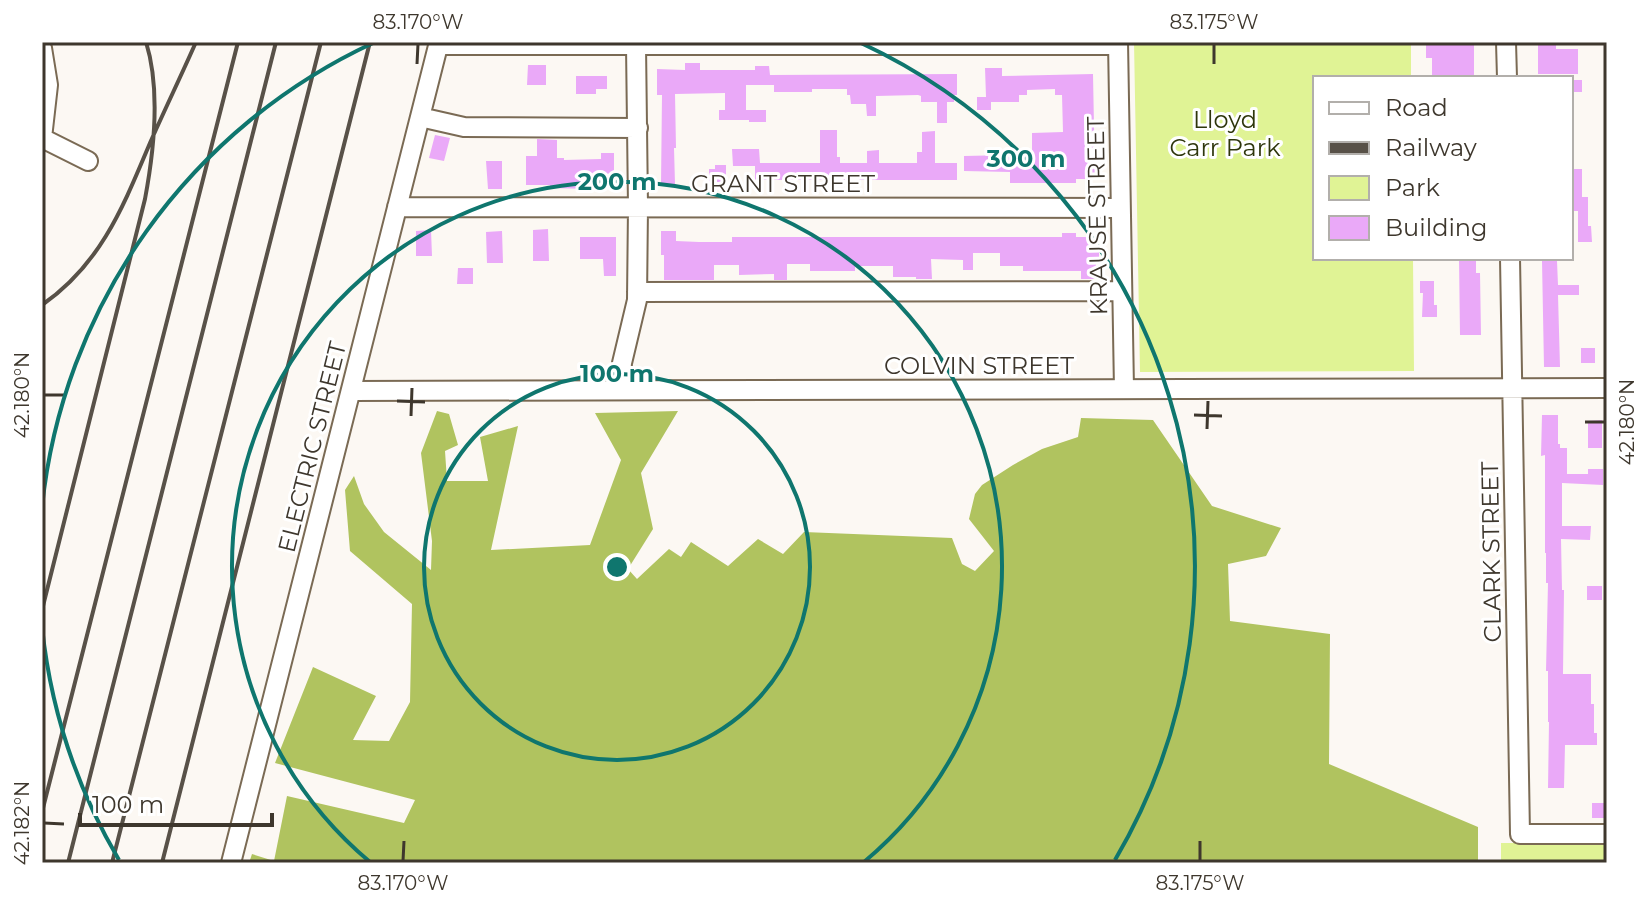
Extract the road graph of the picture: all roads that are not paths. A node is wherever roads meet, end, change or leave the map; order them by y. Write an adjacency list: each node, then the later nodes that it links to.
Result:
1 (1506, 42): 6 (street)
2 (1118, 43): 4 (street); 12 (street, KRAUSE STREET)
3 (439, 44): 4 (street); 7 (street, ELECTRIC STREET)
4 (636, 45): 8 (street)
5 (42, 48): 9 (street)
6 (1507, 76)
7 (420, 117): 8 (street); 10 (street, ELECTRIC STREET)
8 (638, 128): 11 (street)
9 (88, 161)
10 (397, 207): 11 (street, GRANT STREET); 20 (street, ELECTRIC STREET)
11 (638, 207): 12 (street, GRANT STREET); 15 (street)
12 (1120, 208): 14 (street, KRAUSE STREET)
13 (1510, 260): 16 (street, CLARK STREET)
14 (1122, 291): 15 (street); 18 (street, KRAUSE STREET)
15 (637, 292): 19 (street)
16 (1513, 388): 17 (street, COLVIN STREET); 18 (street, COLVIN STREET); 21 (street, CLARK STREET)
17 (1607, 388)
18 (1124, 389): 19 (street, COLVIN STREET)
19 (620, 390): 20 (street, COLVIN STREET)
20 (351, 391): 22 (street, ELECTRIC STREET)
21 (1607, 834)
22 (231, 863)

